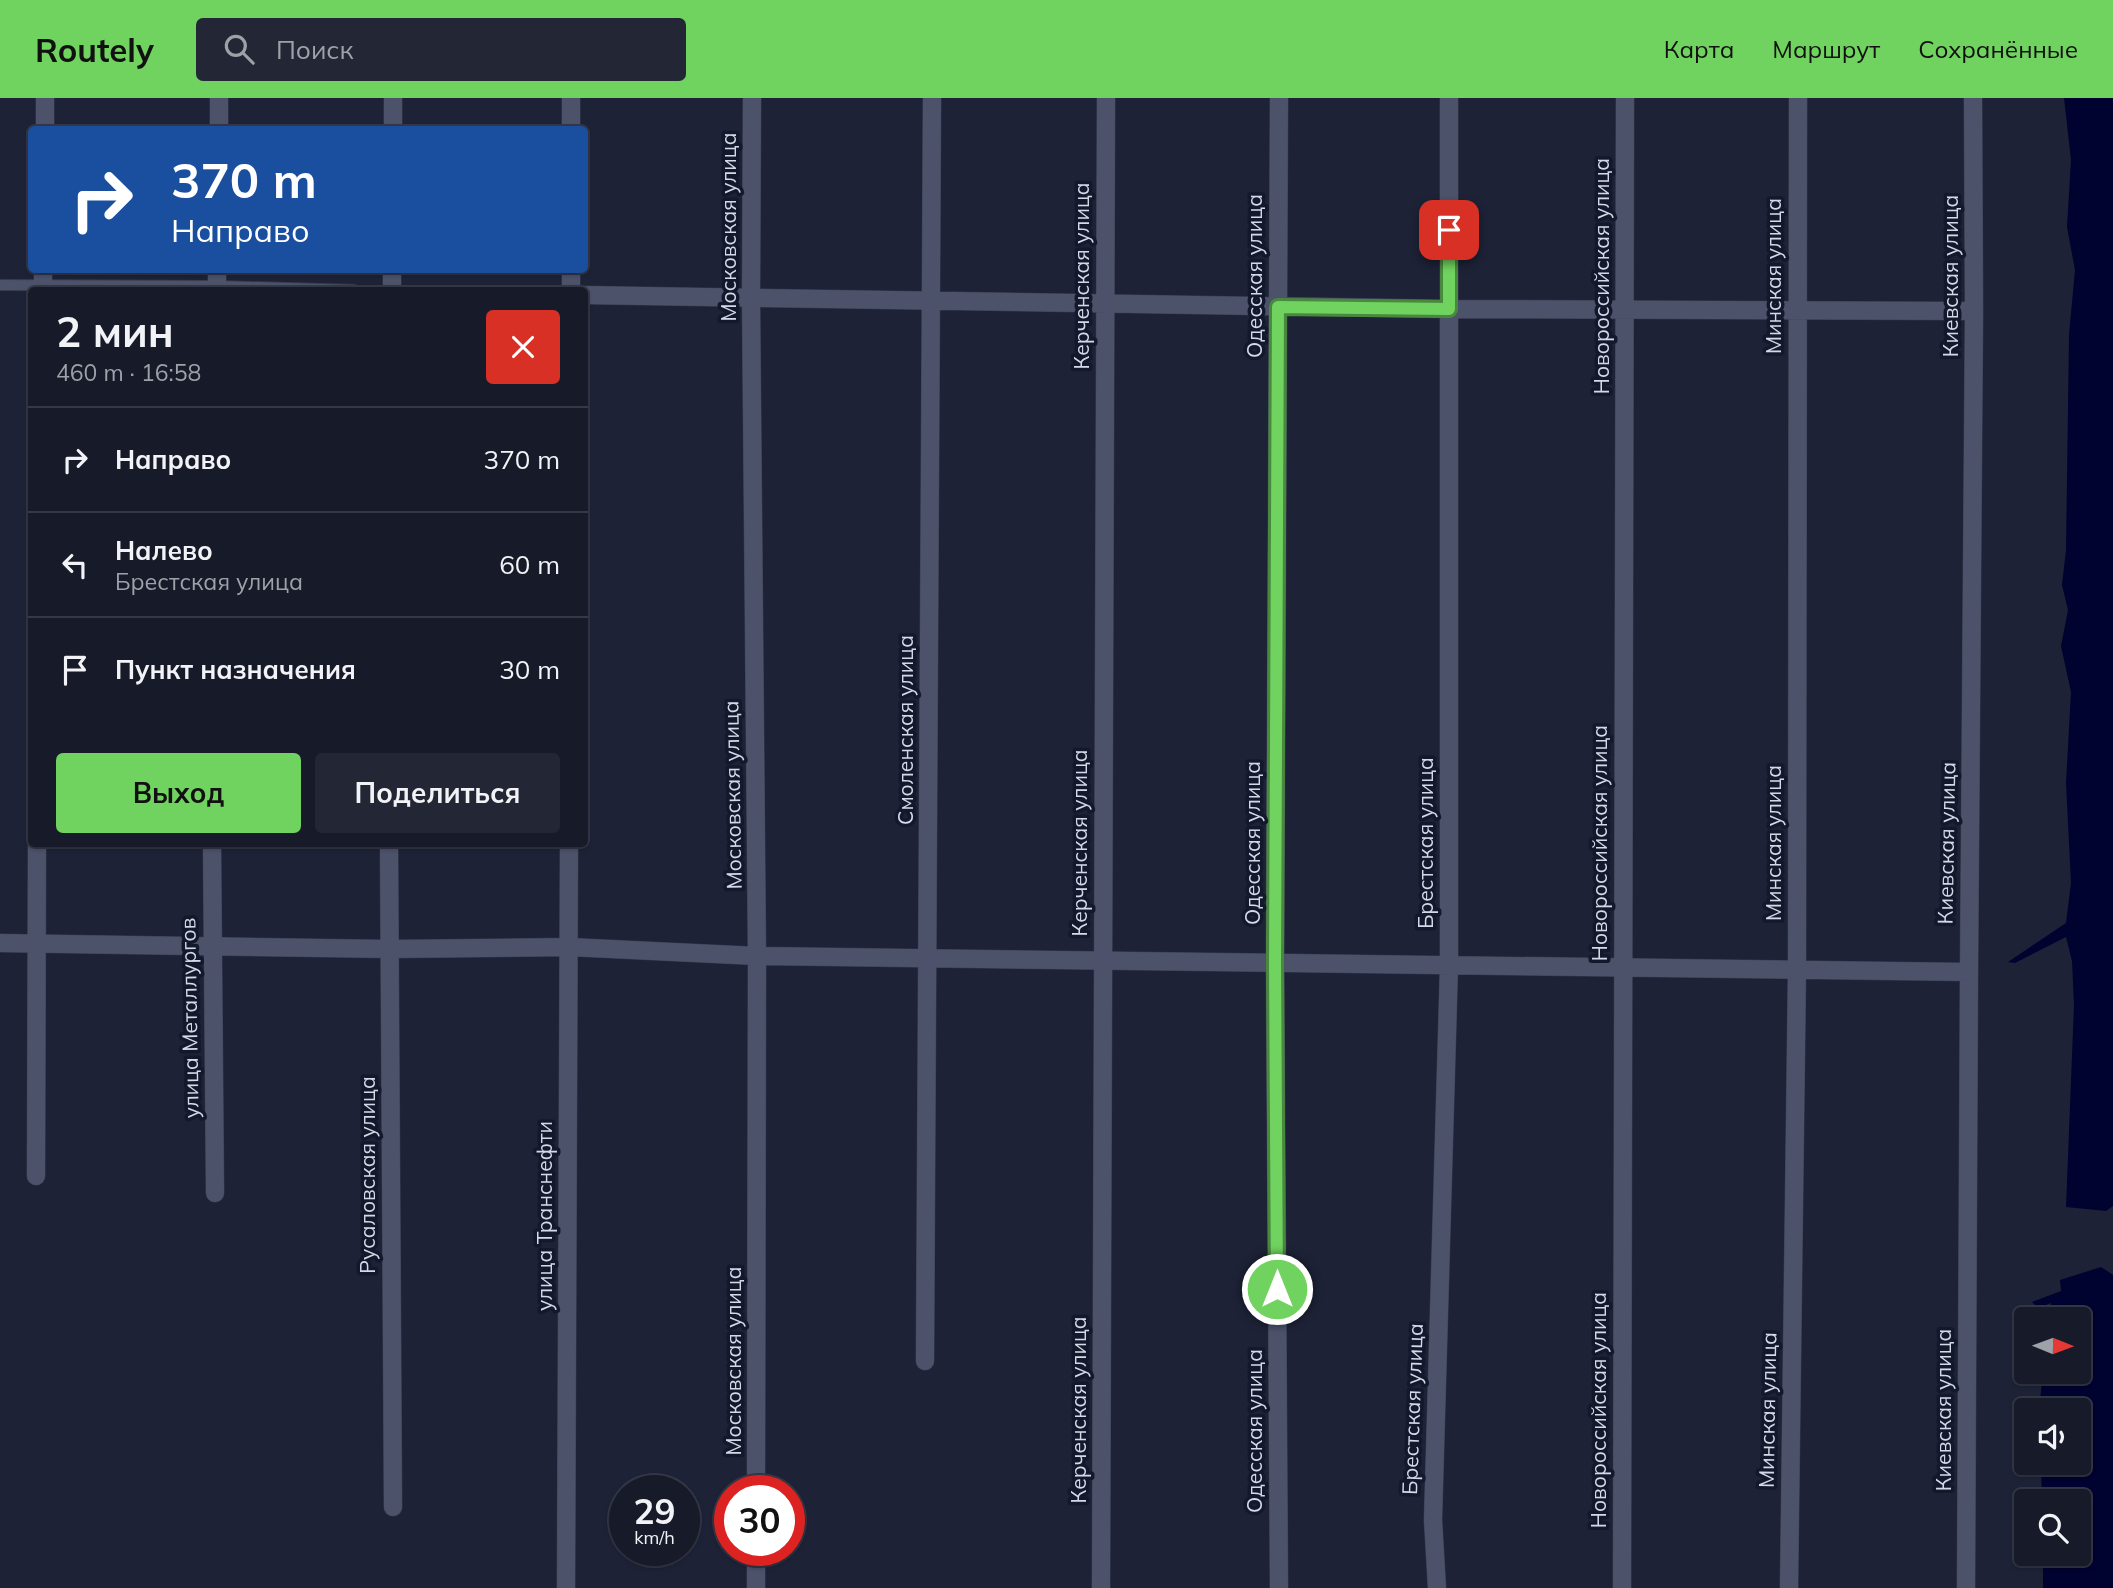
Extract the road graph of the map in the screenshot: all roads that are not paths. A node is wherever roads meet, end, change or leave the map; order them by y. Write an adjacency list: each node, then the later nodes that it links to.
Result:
1 (45, 98): 13 (street)
2 (219, 98): 14 (street)
3 (393, 98): 15 (street)
4 (572, 98): 16 (street)
5 (752, 98): 22 (street, Московская улица)
6 (933, 98): 23 (street, Смоленская улица)
7 (1106, 98): 24 (street, Керченская улица)
8 (1279, 98): 25 (street, Одесская улица)
9 (1449, 98): 26 (street, Брестская улица)
10 (1625, 98): 27 (street, Новороссийская улица)
11 (1798, 98): 28 (street, Минская улица)
12 (1973, 98): 29 (street, Киевская улица)
13 (45, 126)
14 (219, 126)
15 (393, 126)
16 (571, 126)
17 (43, 282): 18 (lane); 19 (lane)
18 (217, 282): 20 (lane)
19 (0, 285)
20 (303, 287)
21 (588, 295): 22 (street)
22 (751, 298): 23 (street); 39 (street, Московская улица)
23 (931, 301): 24 (street); 40 (street, Смоленская улица)
24 (1105, 304): 25 (street); 41 (street, Керченская улица)
25 (1278, 307): 26 (street); 42 (street, Одесская улица)
26 (1449, 309): 27 (street); 43 (street, Брестская улица)
27 (1624, 310): 28 (street); 44 (street, Новороссийская улица)
28 (1797, 310): 29 (street); 45 (street, Минская улица)
29 (1974, 311): 46 (street, Киевская улица)
30 (37, 847): 35 (street)
31 (212, 847): 36 (street, улица Металлургов)
32 (390, 847): 38 (street, Русаловская улица)
33 (569, 847): 37 (street, улица Транснефти)
34 (0, 943): 35 (street)
35 (36, 944): 36 (street); 47 (street)
36 (211, 946): 38 (street); 48 (street, улица Металлургов)
37 (569, 947): 38 (street); 39 (street); 53 (street, улица Транснефти)
38 (389, 949): 51 (street, Русаловская улица)
39 (757, 956): 40 (street); 50 (street, Московская улица)
40 (928, 958): 41 (street); 49 (street, Смоленская улица)
41 (1102, 960): 42 (street); 55 (street, Керченская улица)
42 (1275, 962): 43 (street); 56 (street, Одесская улица)
43 (1449, 965): 44 (street); 57 (street, Брестская улица)
44 (1622, 967): 45 (street); 58 (street, Новороссийская улица)
45 (1797, 969): 46 (street); 59 (street, Минская улица)
46 (1969, 972): 60 (street, Киевская улица)
47 (36, 1176)
48 (215, 1193)
49 (925, 1361)
50 (756, 1475)
51 (393, 1507)
52 (756, 1566): 54 (street)
53 (566, 1588)
54 (756, 1588)
55 (1101, 1588)
56 (1279, 1588)
57 (1437, 1588)
58 (1622, 1588)
59 (1789, 1588)
60 (1966, 1588)

